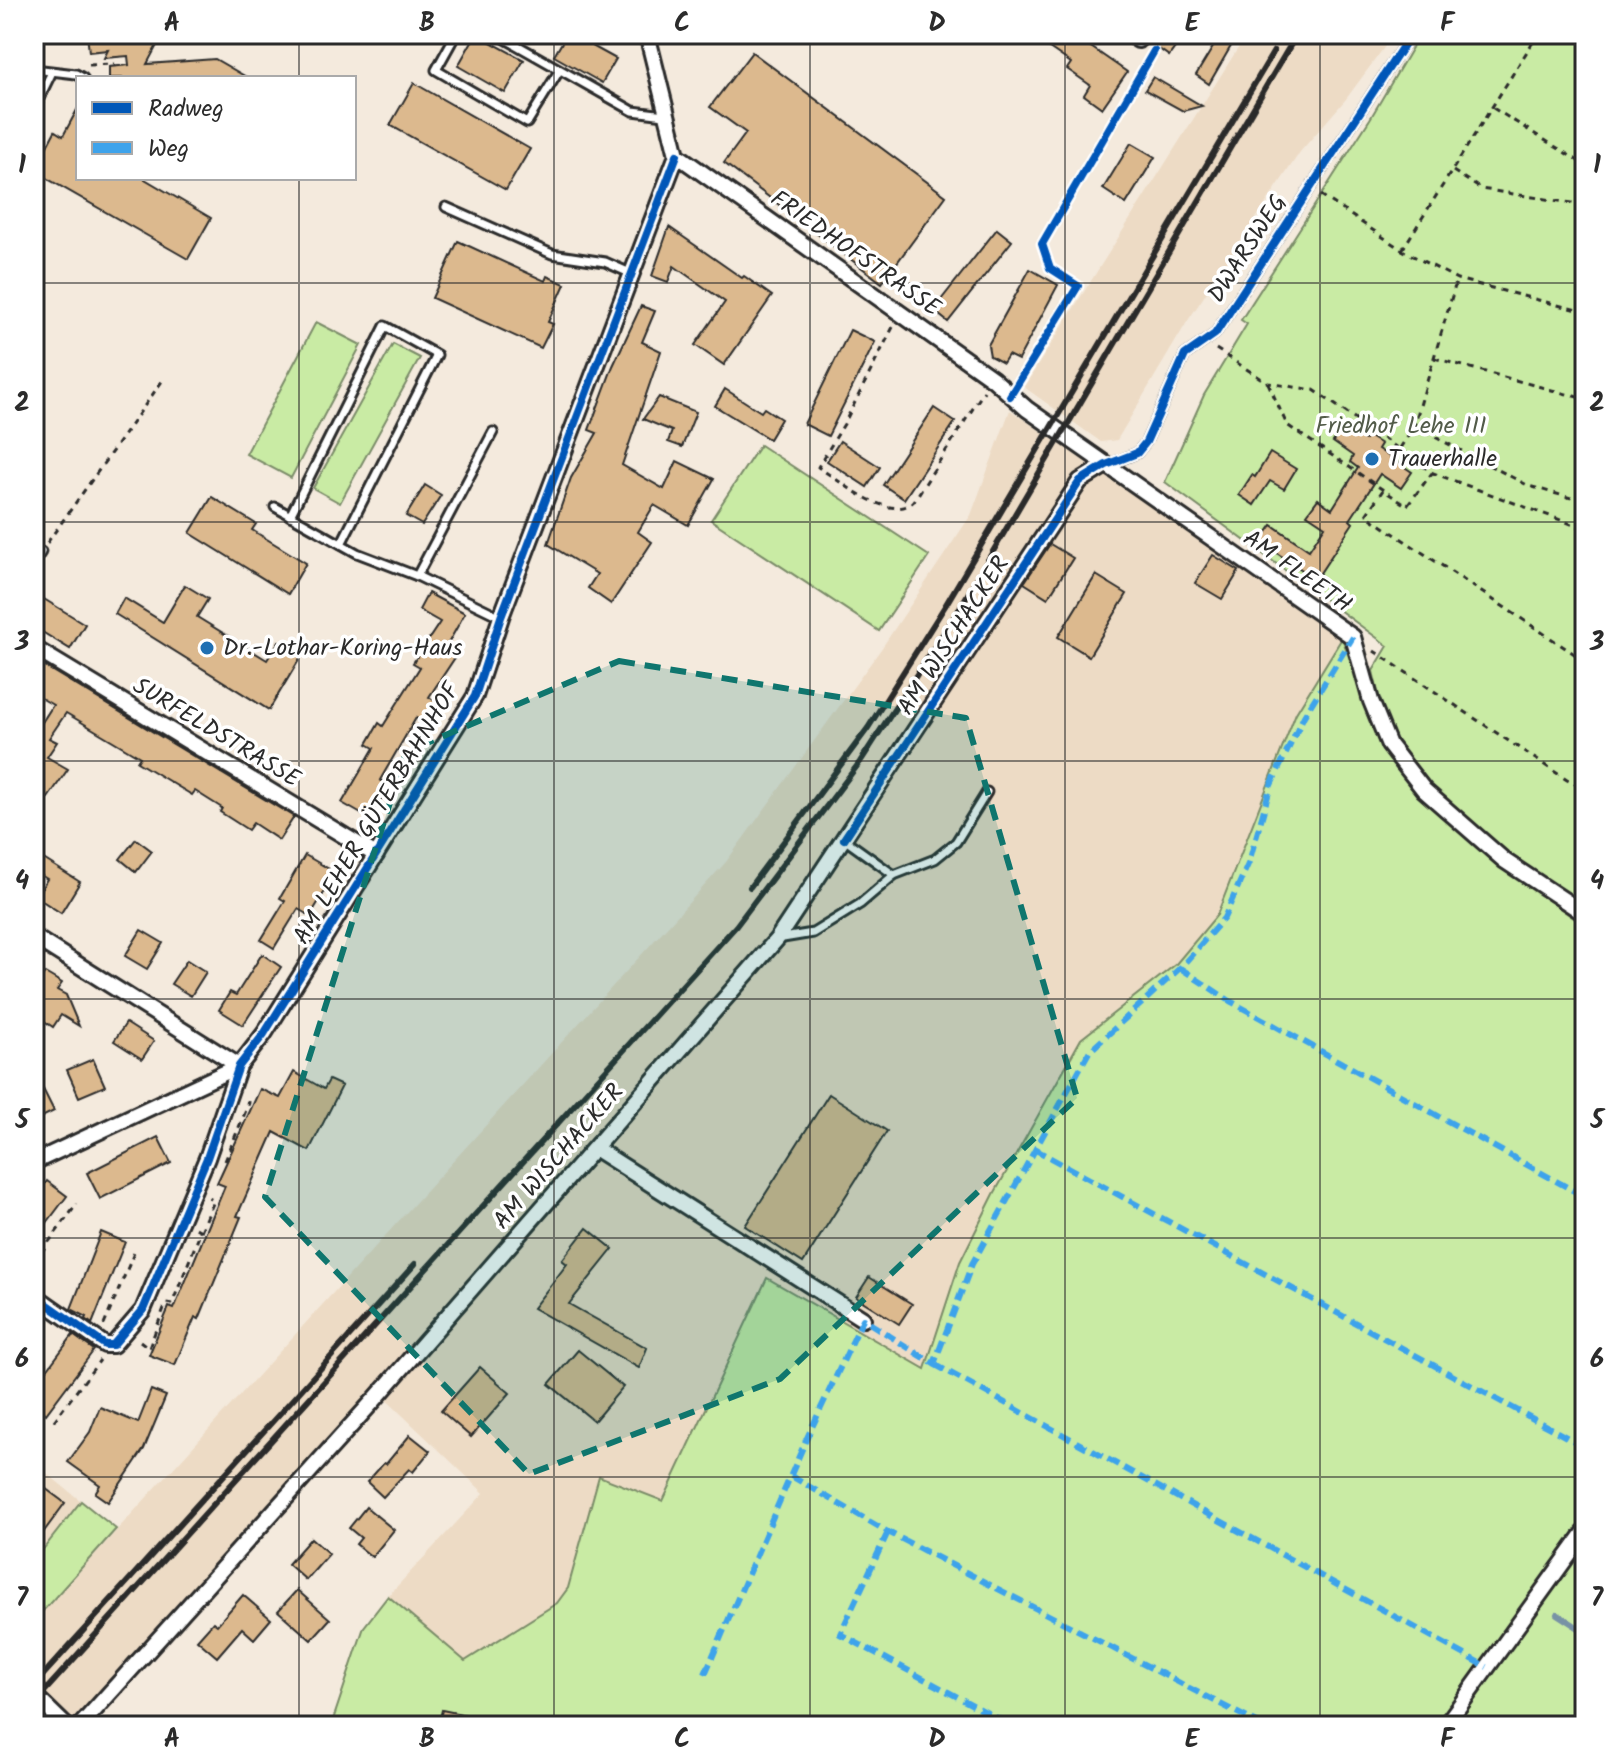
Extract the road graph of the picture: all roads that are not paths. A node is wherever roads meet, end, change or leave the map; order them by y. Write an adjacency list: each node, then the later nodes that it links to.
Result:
1 (456, 34): 6 (lane)
2 (497, 34): 6 (lane)
3 (647, 34): 10 (street)
4 (1411, 34): 15 (lane, DWARSWEG)
5 (34, 69): 7 (lane)
6 (559, 71): 10 (lane)
7 (52, 72): 8 (lane); 9 (lane)
8 (80, 76)
9 (34, 109)
10 (665, 115): 11 (street)
11 (677, 155): 13 (street, AM LEHER GÜTERBAHNHOF); 15 (street, FRIEDHOFSTRASSE)
12 (446, 207): 13 (lane)
13 (630, 273): 22 (street, AM LEHER GÜTERBAHNHOF)
14 (493, 432): 21 (lane)
15 (1106, 465): 25 (street, AM WISCHACKER); 28 (street, AM FLEETH)
16 (275, 507): 17 (lane)
17 (290, 516): 18 (lane); 18 (lane)
18 (341, 544): 21 (lane)
19 (41, 552): 20 (lane)
20 (34, 563)
21 (417, 576): 22 (lane)
22 (501, 617): 26 (street, AM LEHER GÜTERBAHNHOF)
23 (34, 648): 26 (street, SURFELDSTRASSE)
24 (987, 792): 27 (lane)
25 (844, 839): 27 (lane); 30 (street, AM WISCHACKER)
26 (376, 855): 31 (street, AM LEHER GÜTERBAHNHOF)
27 (894, 875): 30 (lane)
28 (1585, 914)
29 (34, 937): 31 (street)
30 (777, 939): 32 (street, AM WISCHACKER)
31 (239, 1066): 33 (street); 34 (street, AM LEHER GÜTERBAHNHOF)
32 (596, 1149): 35 (street); 39 (street, AM WISCHACKER)
33 (34, 1162)
34 (34, 1295)
35 (863, 1319)
36 (1585, 1532): 40 (street)
37 (34, 1695): 38 (street)
38 (66, 1726)
39 (80, 1726)
40 (1445, 1726)

